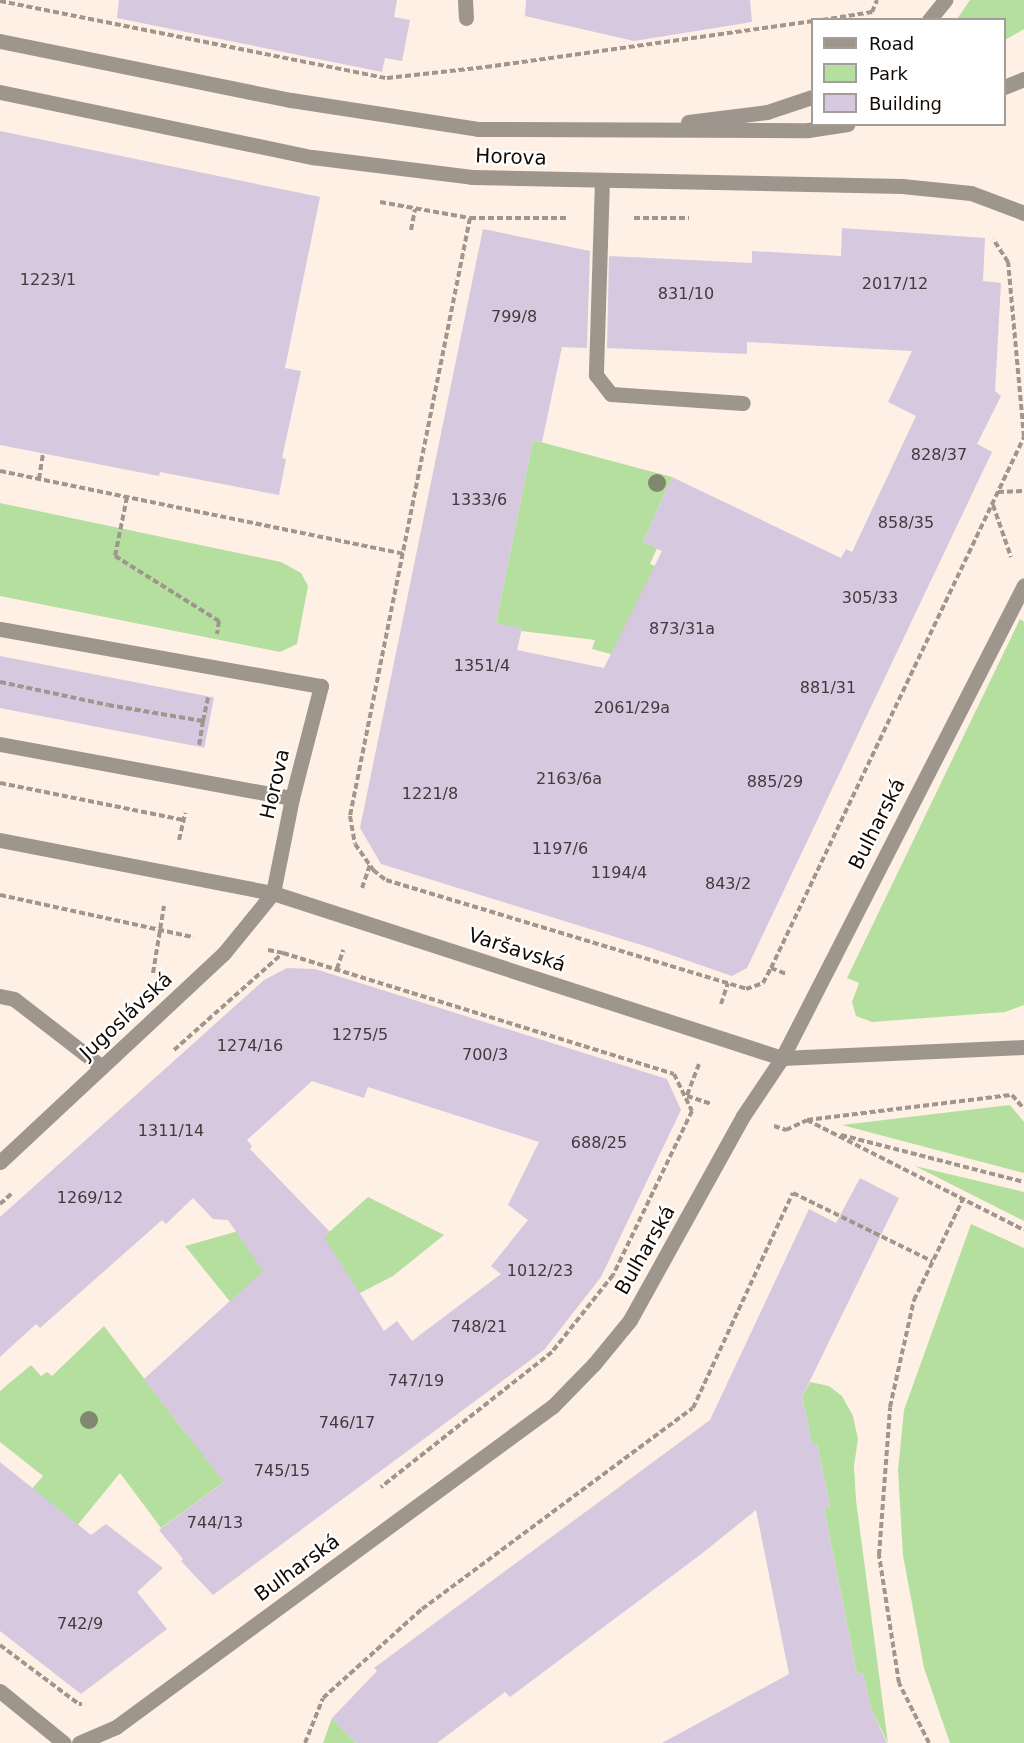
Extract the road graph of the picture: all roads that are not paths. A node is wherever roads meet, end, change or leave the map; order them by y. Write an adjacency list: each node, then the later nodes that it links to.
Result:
1 (465, 0): 3 (street)
2 (945, 0): 4 (street)
3 (466, 18)
4 (930, 18)
5 (0, 41): 11 (street, Horova)
6 (1024, 79): 7 (street)
7 (1006, 87)
8 (0, 92): 12 (street, Horova)
9 (811, 98): 11 (street)
10 (835, 126): 11 (street, Horova)
11 (625, 130)
12 (602, 180): 13 (street, Horova); 14 (street)
13 (1024, 213)
14 (743, 403)
15 (1023, 586): 23 (street, Bulharská)
16 (0, 628): 18 (street, Horova)
17 (0, 744): 18 (street)
18 (292, 798): 20 (street, Horova)
19 (0, 840): 20 (street, Varšavská)
20 (273, 893): 23 (street, Varšavská); 24 (street, Jugoslávská)
21 (0, 996): 24 (street)
22 (1024, 1047): 23 (street, Varšavská)
23 (782, 1058): 28 (street, Bulharská)
24 (102, 1066): 25 (street, Jugoslávská)
25 (0, 1162)
26 (0, 1691): 27 (street)
27 (64, 1743)
28 (79, 1743)

